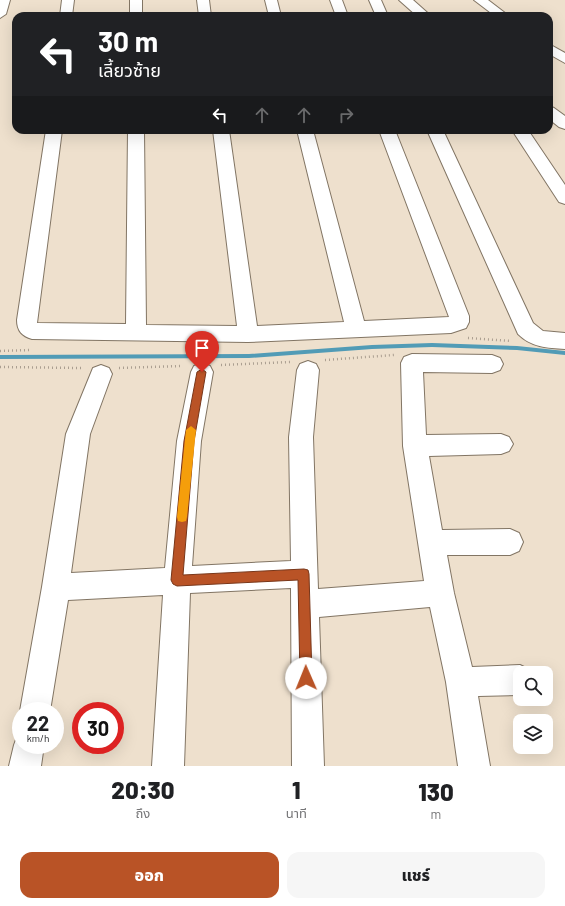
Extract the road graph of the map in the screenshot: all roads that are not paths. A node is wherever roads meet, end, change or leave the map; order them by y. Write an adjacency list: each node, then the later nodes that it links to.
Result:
1 (4, 0): 18 (street)
2 (68, 0): 10 (street)
3 (136, 0): 11 (street)
4 (203, 0): 12 (street)
5 (271, 0): 13 (street)
6 (336, 0): 14 (street)
7 (375, 0): 15 (street)
8 (404, 0): 16 (street)
9 (480, 0): 17 (street)
10 (66, 12)
11 (136, 12)
12 (204, 12)
13 (274, 12)
14 (340, 12)
15 (380, 12)
16 (420, 12)
17 (497, 12)
18 (0, 14)
19 (553, 51): 20 (street)
20 (565, 59)
21 (553, 114): 22 (street)
22 (565, 124)
23 (53, 134): 32 (street)
24 (136, 134): 32 (street)
25 (222, 134): 33 (street)
26 (306, 134): 31 (street)
27 (389, 134): 31 (street)
28 (437, 134): 34 (street)
29 (523, 134): 30 (street)
30 (565, 198)
31 (356, 328): 33 (street)
32 (136, 332): 33 (street)
33 (248, 334)
34 (565, 341)
35 (308, 364): 43 (street)
36 (492, 364): 40 (street)
37 (202, 368): 44 (street)
38 (100, 370): 45 (street)
39 (501, 444): 40 (street)
40 (415, 446): 42 (street)
41 (510, 542): 42 (street)
42 (431, 543): 46 (street)
43 (304, 574): 44 (street); 47 (street)
44 (177, 580): 45 (street); 53 (street)
45 (56, 587): 50 (street)
46 (440, 593): 47 (street); 49 (street)
47 (304, 604): 54 (street)
48 (513, 680): 49 (street)
49 (461, 682): 55 (street)
50 (36, 702)
51 (27, 754): 52 (street)
52 (25, 766)
53 (168, 766)
54 (308, 766)
55 (474, 766)

